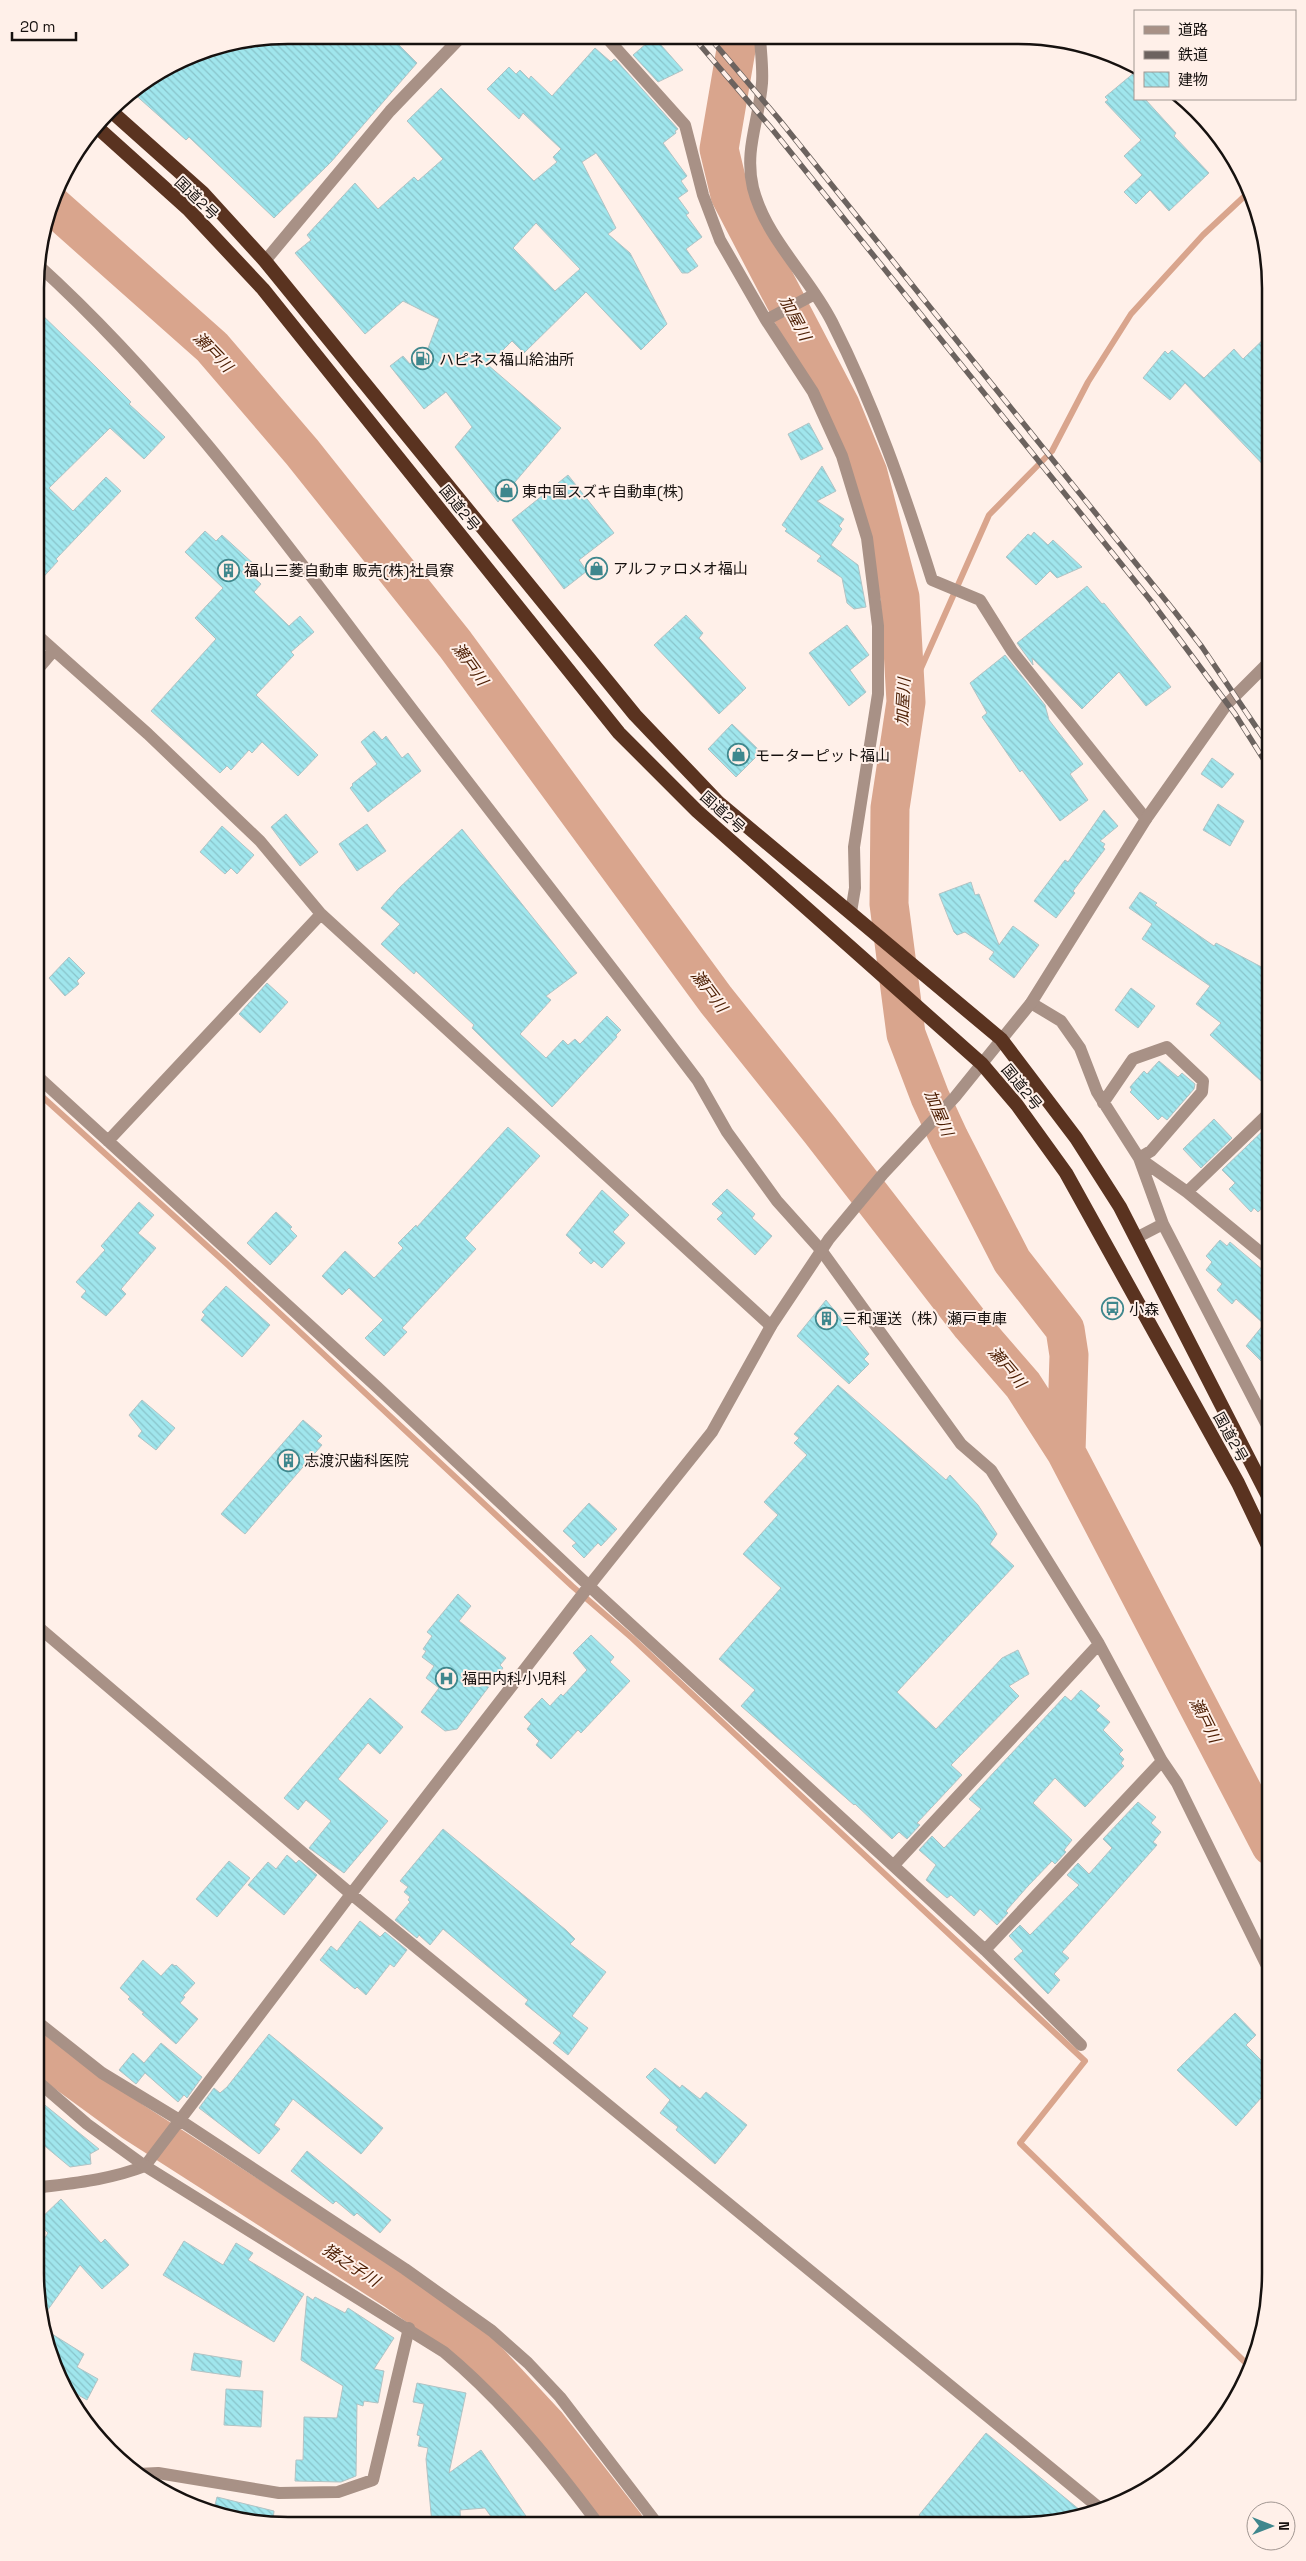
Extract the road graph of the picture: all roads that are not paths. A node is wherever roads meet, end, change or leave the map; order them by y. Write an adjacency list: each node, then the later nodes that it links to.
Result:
1 (454, 44): 6 (street)
2 (612, 44): 9 (street)
3 (760, 44): 8 (street)
4 (116, 114): 6 (highway, 国道2号)
5 (101, 131): 19 (highway, 国道2号)
6 (265, 261): 15 (highway, 国道2号)
7 (44, 271): 28 (street)
8 (811, 296): 9 (street); 14 (street)
9 (769, 318): 15 (street)
10 (44, 641): 11 (street)
11 (54, 650): 12 (street); 16 (street)
12 (44, 662)
13 (1262, 669): 14 (street)
14 (1146, 819): 17 (street)
15 (851, 912): 18 (highway, 国道2号)
16 (321, 914): 23 (street); 30 (street)
17 (1031, 1002): 18 (street); 21 (street)
18 (1001, 1039): 19 (street); 27 (highway, 国道2号)
19 (982, 1064): 28 (street); 33 (highway, 国道2号)
20 (44, 1082): 23 (street)
21 (1103, 1102): 24 (street); 24 (street)
22 (1262, 1120): 25 (street)
23 (108, 1141): 34 (street)
24 (1139, 1158): 25 (street); 26 (street)
25 (1186, 1192): 29 (street)
26 (1163, 1224): 27 (street); 31 (street)
27 (1136, 1238): 32 (highway, 国道2号)
28 (821, 1250): 30 (street); 36 (street)
29 (1262, 1254)
30 (771, 1326): 34 (street)
31 (1262, 1416)
32 (1262, 1484)
33 (1262, 1533)
34 (584, 1592): 38 (street); 39 (street)
35 (44, 1632): 39 (street)
36 (1099, 1644): 37 (street); 38 (street)
37 (1162, 1761): 40 (street); 41 (street)
38 (894, 1865): 40 (street)
39 (351, 1894): 45 (street); 50 (street)
40 (985, 1950): 43 (street)
41 (1262, 1958)
42 (44, 2027): 45 (street)
43 (1081, 2045)
44 (44, 2087): 46 (street)
45 (178, 2124): 46 (street); 52 (street)
46 (145, 2166): 47 (street); 48 (street)
47 (44, 2187)
48 (409, 2328): 49 (street); 51 (street)
49 (148, 2473)
50 (1095, 2505)
51 (593, 2517)
52 (652, 2517)

